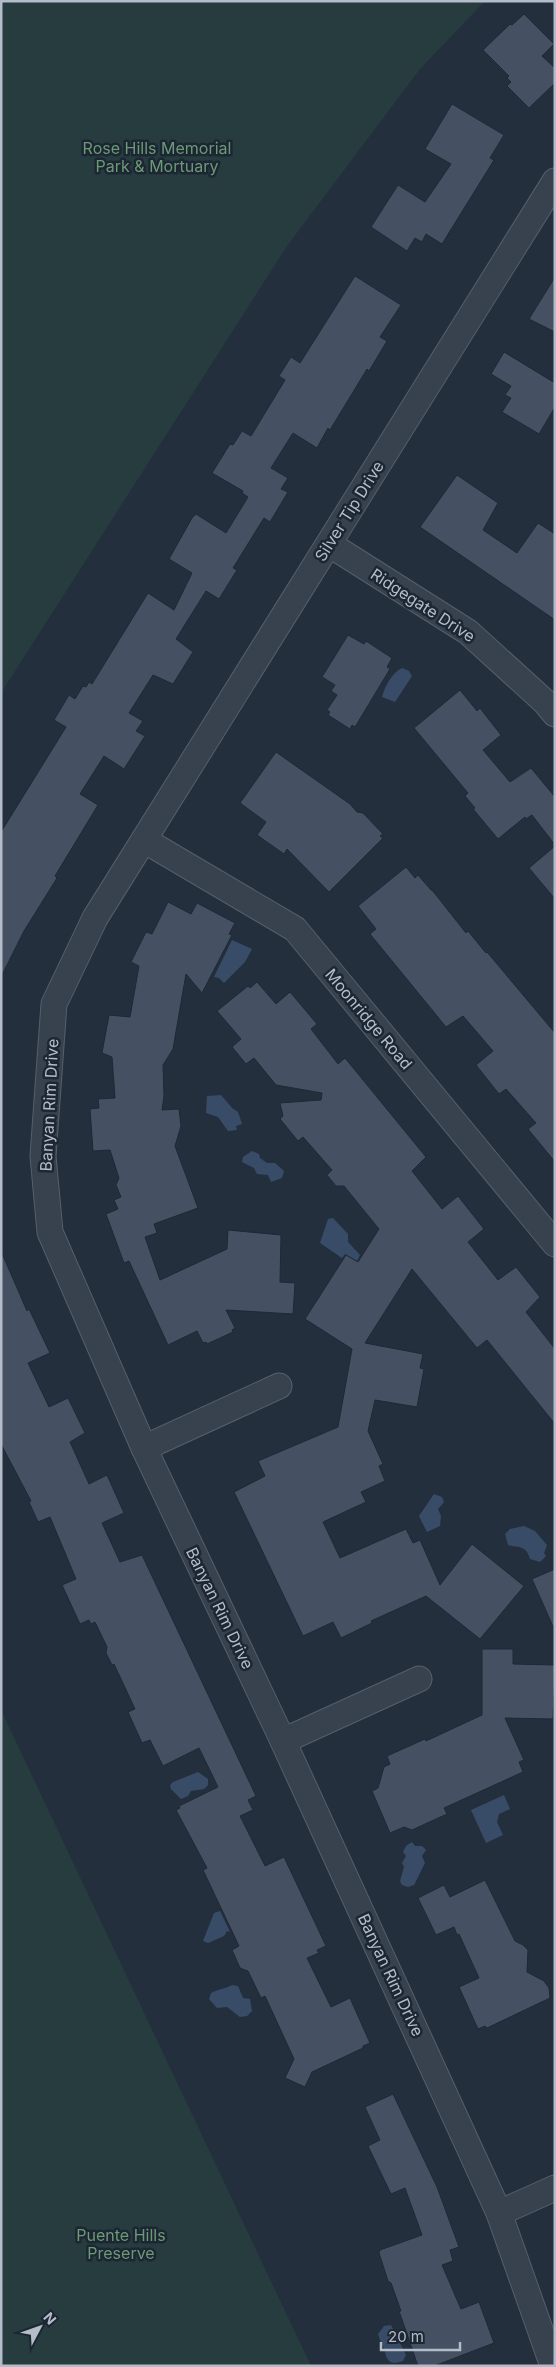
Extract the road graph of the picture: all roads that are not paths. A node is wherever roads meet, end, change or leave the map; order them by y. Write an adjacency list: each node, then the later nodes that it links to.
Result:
1 (555, 181): 2 (street, Silver Tip Drive)
2 (329, 544): 3 (street, Ridgegate Drive); 4 (street, Silver Tip Drive)
3 (555, 714)
4 (144, 840): 5 (street, Moonridge Road); 7 (street, Banyan Rim Drive)
5 (555, 1244)
6 (278, 1386): 7 (street)
7 (144, 1448): 9 (street, Banyan Rim Drive)
8 (419, 1679): 9 (street)
9 (283, 1741): 11 (street, Banyan Rim Drive)
10 (555, 2188): 11 (street)
11 (499, 2213): 12 (street, Banyan Rim Drive)
12 (553, 2366)

